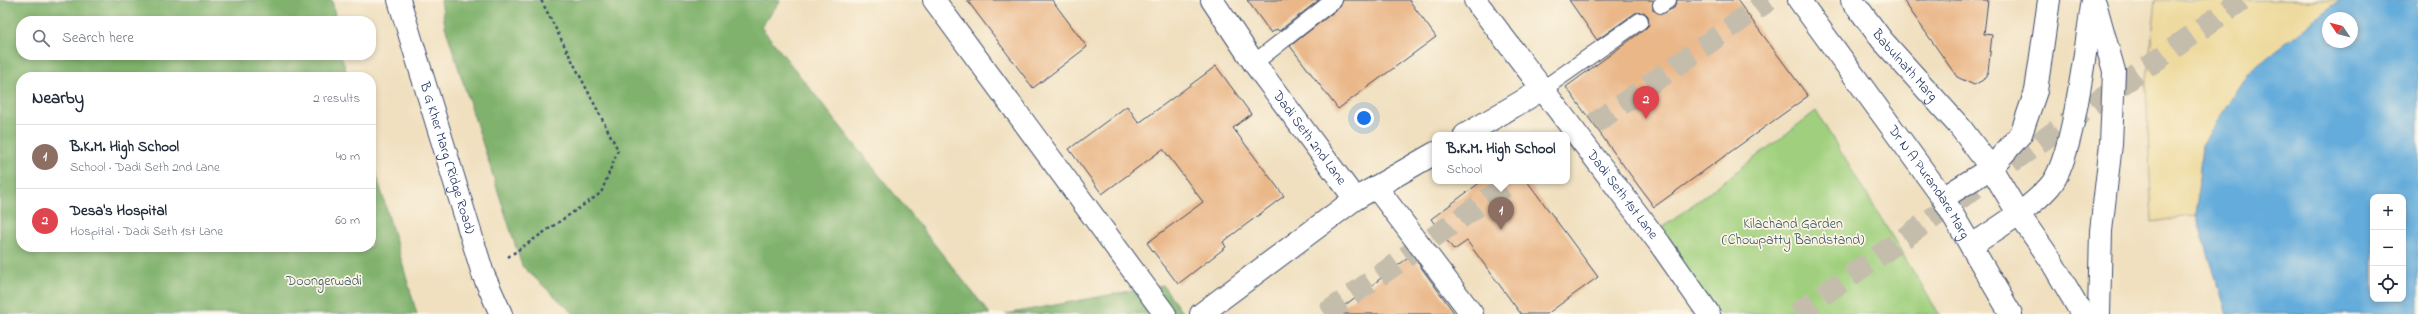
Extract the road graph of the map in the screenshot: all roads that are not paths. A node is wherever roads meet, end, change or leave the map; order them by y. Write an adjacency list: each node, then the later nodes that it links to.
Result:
1 (399, 0): 21 (street, B G Kher Marg (Ridge Road))
2 (934, 0): 22 (street)
3 (1212, 0): 11 (street, Dadi Seth 2nd Lane)
4 (1334, 0): 11 (lane)
5 (1475, 0): 12 (street, Dadi Seth 1st Lane)
6 (1799, 0): 17 (street, Dr N A Purandare Marg)
7 (1852, 0): 15 (street, Babulnath Marg)
8 (2049, 0): 15 (street)
9 (2093, 0): 19 (street, Dr N A Purandare Marg); 28 (street)
10 (1640, 21): 12 (lane)
11 (1254, 63): 18 (street, Dadi Seth 2nd Lane)
12 (1543, 89): 13 (street); 25 (street, Dadi Seth 1st Lane)
13 (1470, 132)
14 (1432, 154): 16 (street, Dadi Seth 2nd Lane)
15 (1991, 168): 17 (street); 19 (street, Babulnath Marg)
16 (1376, 187): 18 (street, Dadi Seth 2nd Lane); 24 (street)
17 (1943, 198): 20 (street, Dr N A Purandare Marg)
18 (1355, 199): 23 (street)
19 (2018, 213): 20 (street, Dr N A Purandare Marg); 27 (street, Babulnath Marg)
20 (1971, 246): 26 (street)
21 (501, 314)
22 (1165, 314)
23 (1201, 314)
24 (1472, 314)
25 (1709, 314)
26 (2011, 314)
27 (2082, 314)
28 (2099, 314)

